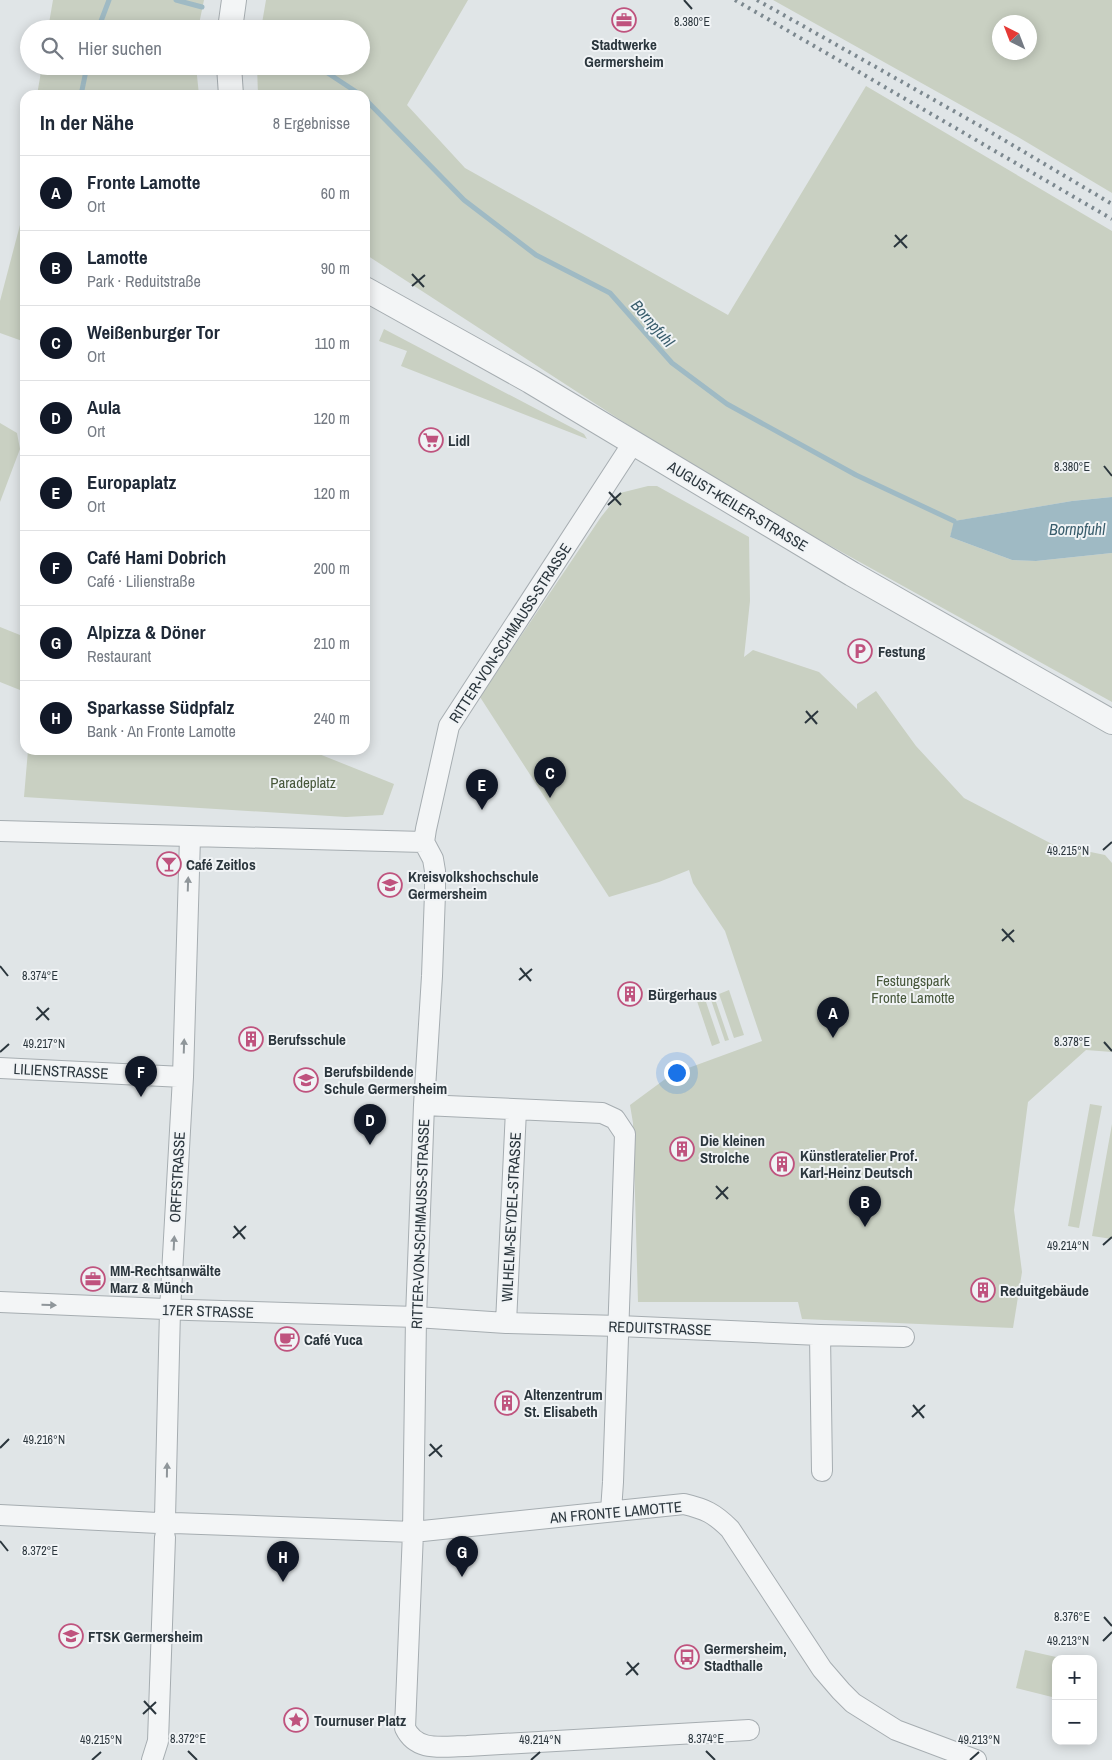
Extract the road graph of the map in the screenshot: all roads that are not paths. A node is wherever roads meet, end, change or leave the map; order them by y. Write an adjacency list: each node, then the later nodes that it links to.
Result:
1 (234, 0): 2 (street)
2 (231, 20)
3 (230, 75): 4 (street)
4 (231, 90)
5 (370, 292): 6 (street, AUGUST-KEILER-STRASSE)
6 (633, 443): 7 (street, AUGUST-KEILER-STRASSE); 10 (street, RITTER-VON-SCHMAUSS-STRASSE)
7 (1112, 722)
8 (0, 831): 9 (street)
9 (190, 836): 10 (street); 12 (street, ORFFSTRASSE, one-way to 9)
10 (424, 842): 13 (street, RITTER-VON-SCHMAUSS-STRASSE)
11 (0, 1068): 12 (street, LILIENSTRASSE)
12 (183, 1077): 16 (street, ORFFSTRASSE, one-way to 12)
13 (424, 1105): 14 (street); 17 (street, RITTER-VON-SCHMAUSS-STRASSE)
14 (516, 1110): 18 (street, WILHELM-SEYDEL-STRASSE); 19 (street)
15 (0, 1302): 16 (street, 17ER STRASSE, one-way to 16)
16 (170, 1310): 17 (street, 17ER STRASSE); 25 (street, ORFFSTRASSE, one-way to 16)
17 (416, 1317): 18 (street, REDUITSTRASSE); 26 (street, RITTER-VON-SCHMAUSS-STRASSE)
18 (506, 1323): 19 (street, REDUITSTRASSE)
19 (619, 1326): 20 (street, REDUITSTRASSE); 23 (street)
20 (820, 1335): 21 (street, REDUITSTRASSE); 22 (street)
21 (904, 1337)
22 (822, 1471)
23 (610, 1512): 26 (street, AN FRONTE LAMOTTE); 29 (street, AN FRONTE LAMOTTE)
24 (0, 1516): 25 (street, AN FRONTE LAMOTTE)
25 (166, 1525): 26 (street, AN FRONTE LAMOTTE); 28 (street, ORFFSTRASSE)
26 (413, 1532): 27 (street, RITTER-VON-SCHMAUSS-STRASSE)
27 (750, 1730)
28 (152, 1760)
29 (976, 1760)

